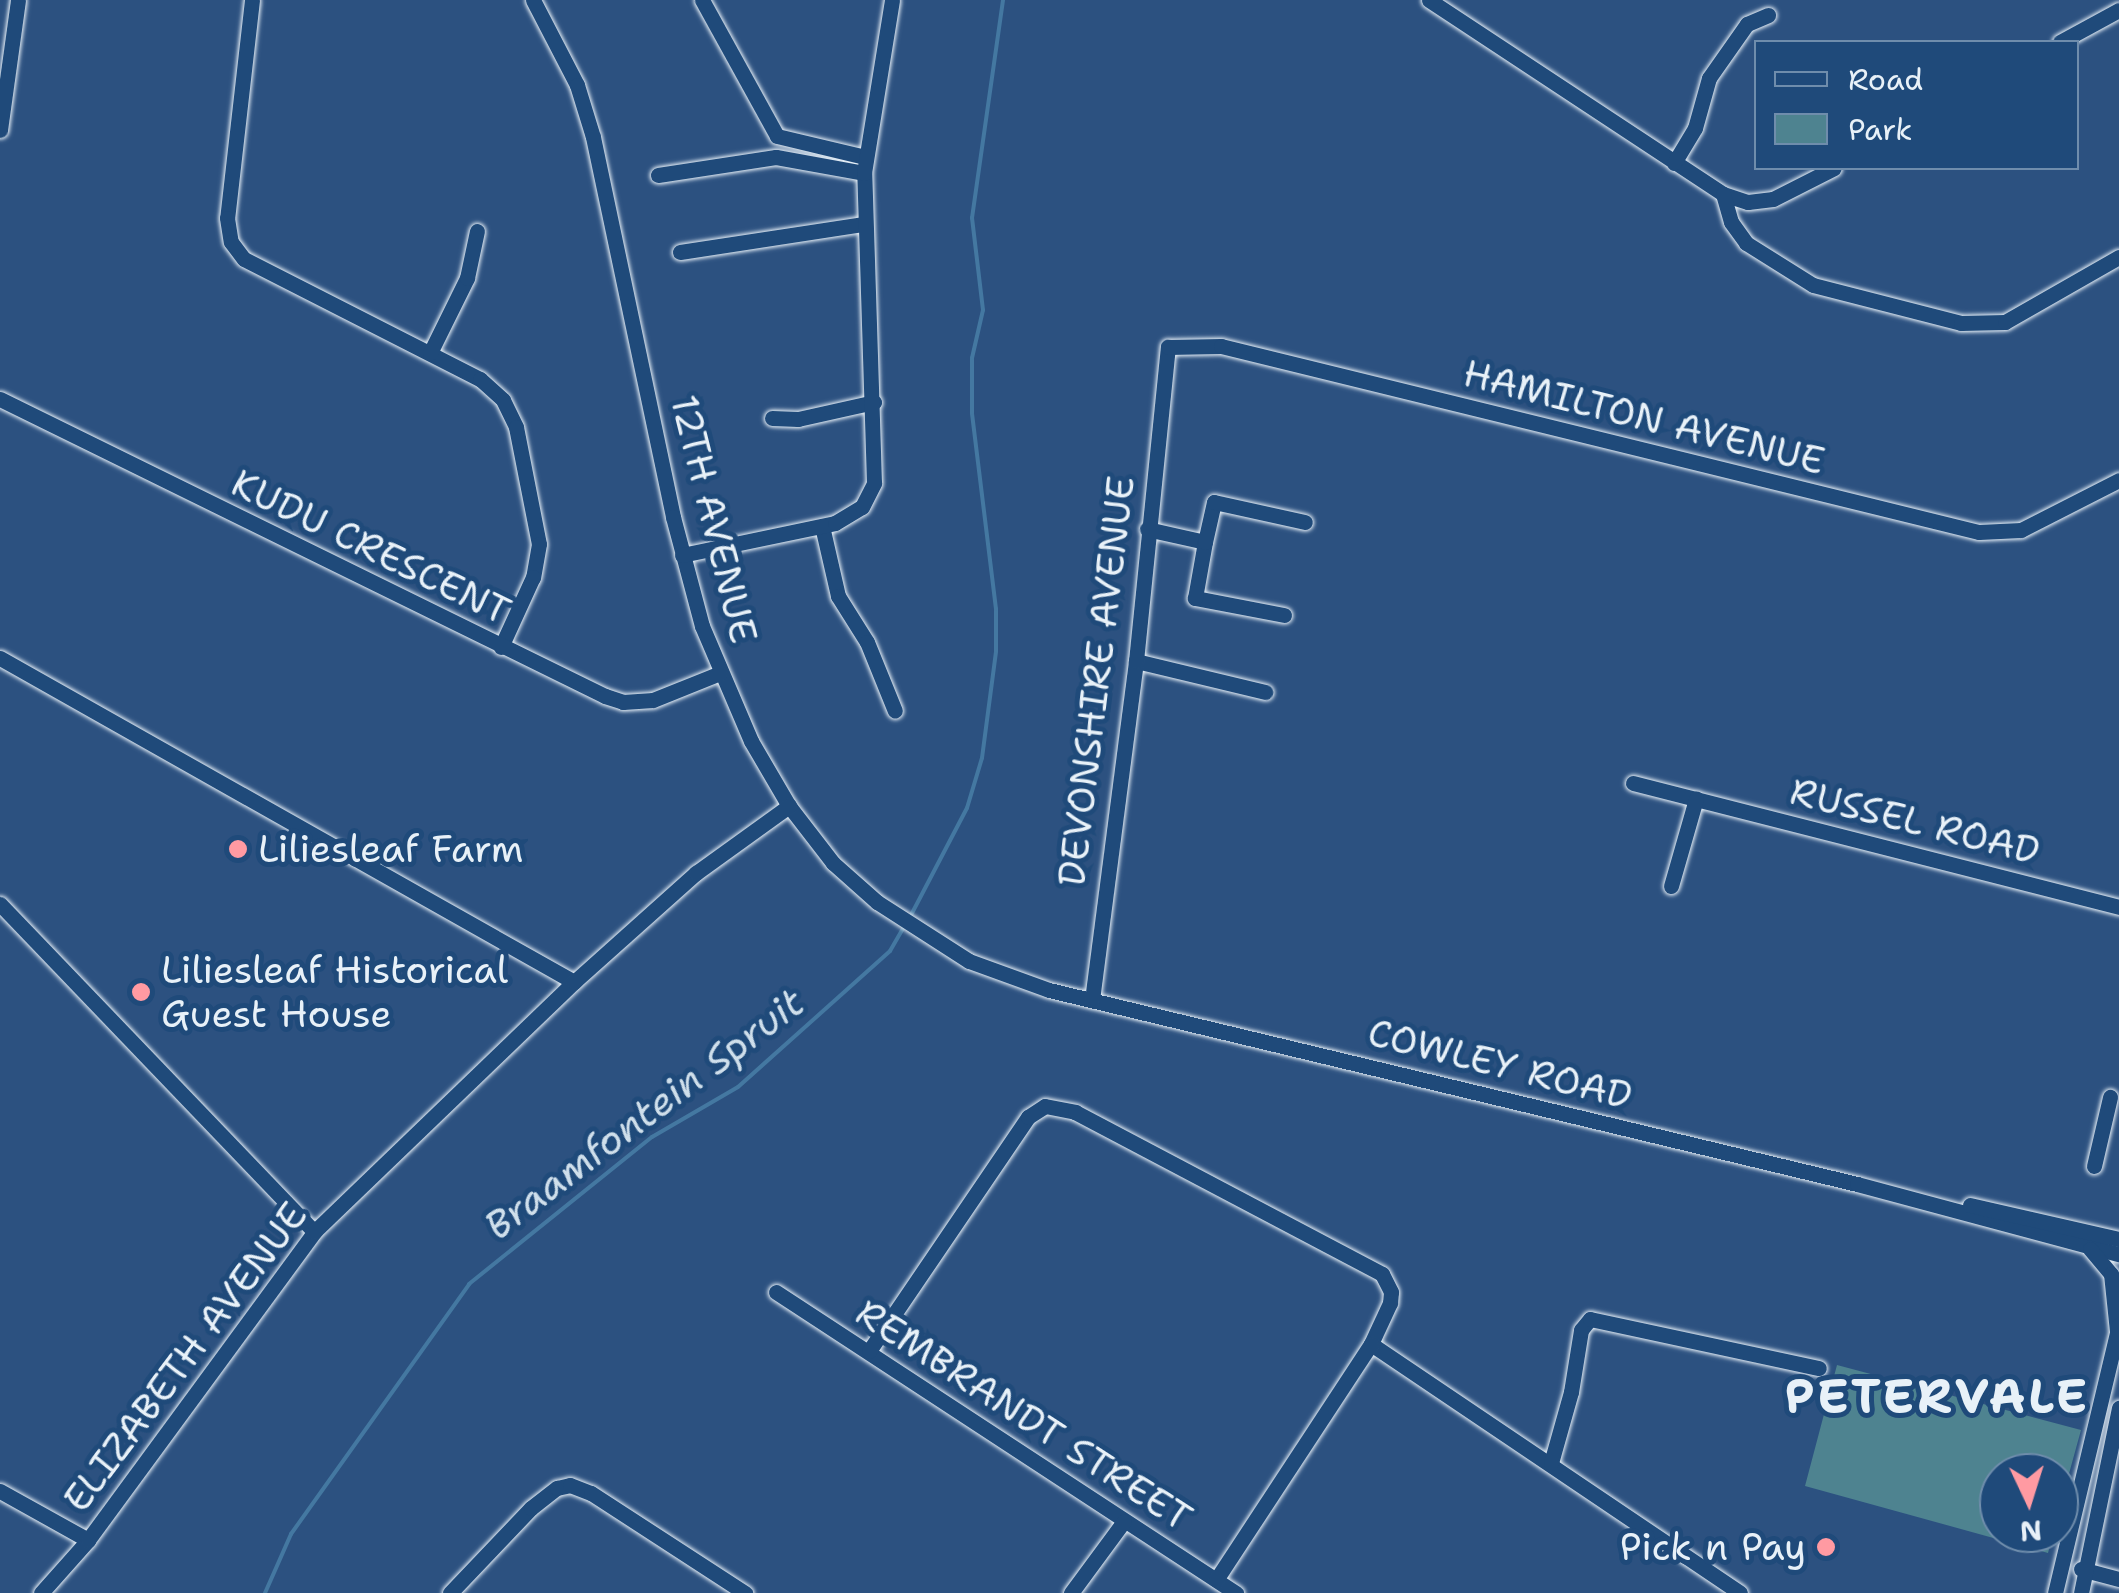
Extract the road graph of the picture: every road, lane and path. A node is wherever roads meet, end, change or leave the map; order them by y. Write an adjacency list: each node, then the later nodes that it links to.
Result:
1 (18, 0): 10 (street)
2 (252, 0): 20 (street)
3 (533, 0): 30 (street, 12TH AVENUE)
4 (702, 0): 12 (street)
5 (890, 0): 12 (street)
6 (1429, 0): 11 (street)
7 (2119, 10): 9 (street)
8 (1768, 15): 11 (street)
9 (2064, 40)
10 (0, 130)
11 (1674, 163): 15 (street)
12 (864, 165): 14 (street); 16 (street)
13 (1830, 170): 15 (street)
14 (658, 175)
15 (1723, 194): 19 (street)
16 (864, 224): 18 (street); 23 (street)
17 (476, 230): 20 (street)
18 (680, 252)
19 (2119, 257)
20 (430, 353): 32 (street)
21 (1164, 370): 25 (street, HAMILTON AVENUE); 28 (street, DEVONSHIRE AVENUE)
22 (0, 399): 32 (street, KUDU CRESCENT)
23 (874, 402): 24 (street); 27 (street)
24 (772, 418)
25 (2119, 480)
26 (1305, 522): 29 (street)
27 (822, 526): 30 (street); 37 (street)
28 (1147, 529): 29 (street); 34 (street, DEVONSHIRE AVENUE)
29 (1205, 542): 31 (street)
30 (682, 555): 35 (street, 12TH AVENUE)
31 (1284, 616)
32 (501, 647): 35 (street, KUDU CRESCENT)
33 (0, 658): 44 (street)
34 (1136, 662): 36 (street); 45 (street, DEVONSHIRE AVENUE)
35 (720, 673): 40 (street, 12TH AVENUE)
36 (1265, 692)
37 (895, 711)
38 (1632, 783): 39 (street, RUSSEL ROAD)
39 (1696, 799): 41 (street); 43 (street, RUSSEL ROAD)
40 (789, 806): 44 (street, ELIZABETH AVENUE); 45 (street, 12TH AVENUE)
41 (1671, 886)
42 (0, 904): 51 (street)
43 (2119, 907)
44 (574, 982): 51 (street, ELIZABETH AVENUE)
45 (1092, 1000): 50 (street, COWLEY ROAD)
46 (2110, 1097): 47 (street)
47 (2101, 1138): 48 (street); 49 (street)
48 (2119, 1142)
49 (2094, 1166)
50 (1893, 1193): 52 (street, COWLEY ROAD); 53 (street, COWLEY ROAD)
51 (314, 1232): 64 (street, ELIZABETH AVENUE)
52 (2119, 1239)
53 (2072, 1240): 54 (street, COWLEY ROAD); 56 (street)
54 (2119, 1254)
55 (776, 1292): 58 (street, REMBRANDT STREET)
56 (2118, 1328): 65 (street)
57 (1371, 1344): 58 (street); 61 (street); 68 (street)
58 (868, 1351): 63 (street, REMBRANDT STREET)
59 (1819, 1368): 61 (street)
60 (2119, 1408): 66 (street)
61 (1551, 1463): 74 (street)
62 (0, 1490): 64 (street)
63 (1124, 1521): 68 (street, REMBRANDT STREET); 72 (street)
64 (88, 1540): 69 (street, ELIZABETH AVENUE)
65 (2063, 1564): 66 (street); 75 (street)
66 (2087, 1570): 67 (street); 76 (street)
67 (2119, 1579)
68 (1216, 1580): 73 (street, REMBRANDT STREET)
69 (41, 1593)
70 (450, 1593): 71 (street)
71 (745, 1593)
72 (1072, 1593)
73 (1236, 1593)
74 (1740, 1593)
75 (2056, 1593)
76 (2081, 1593)

